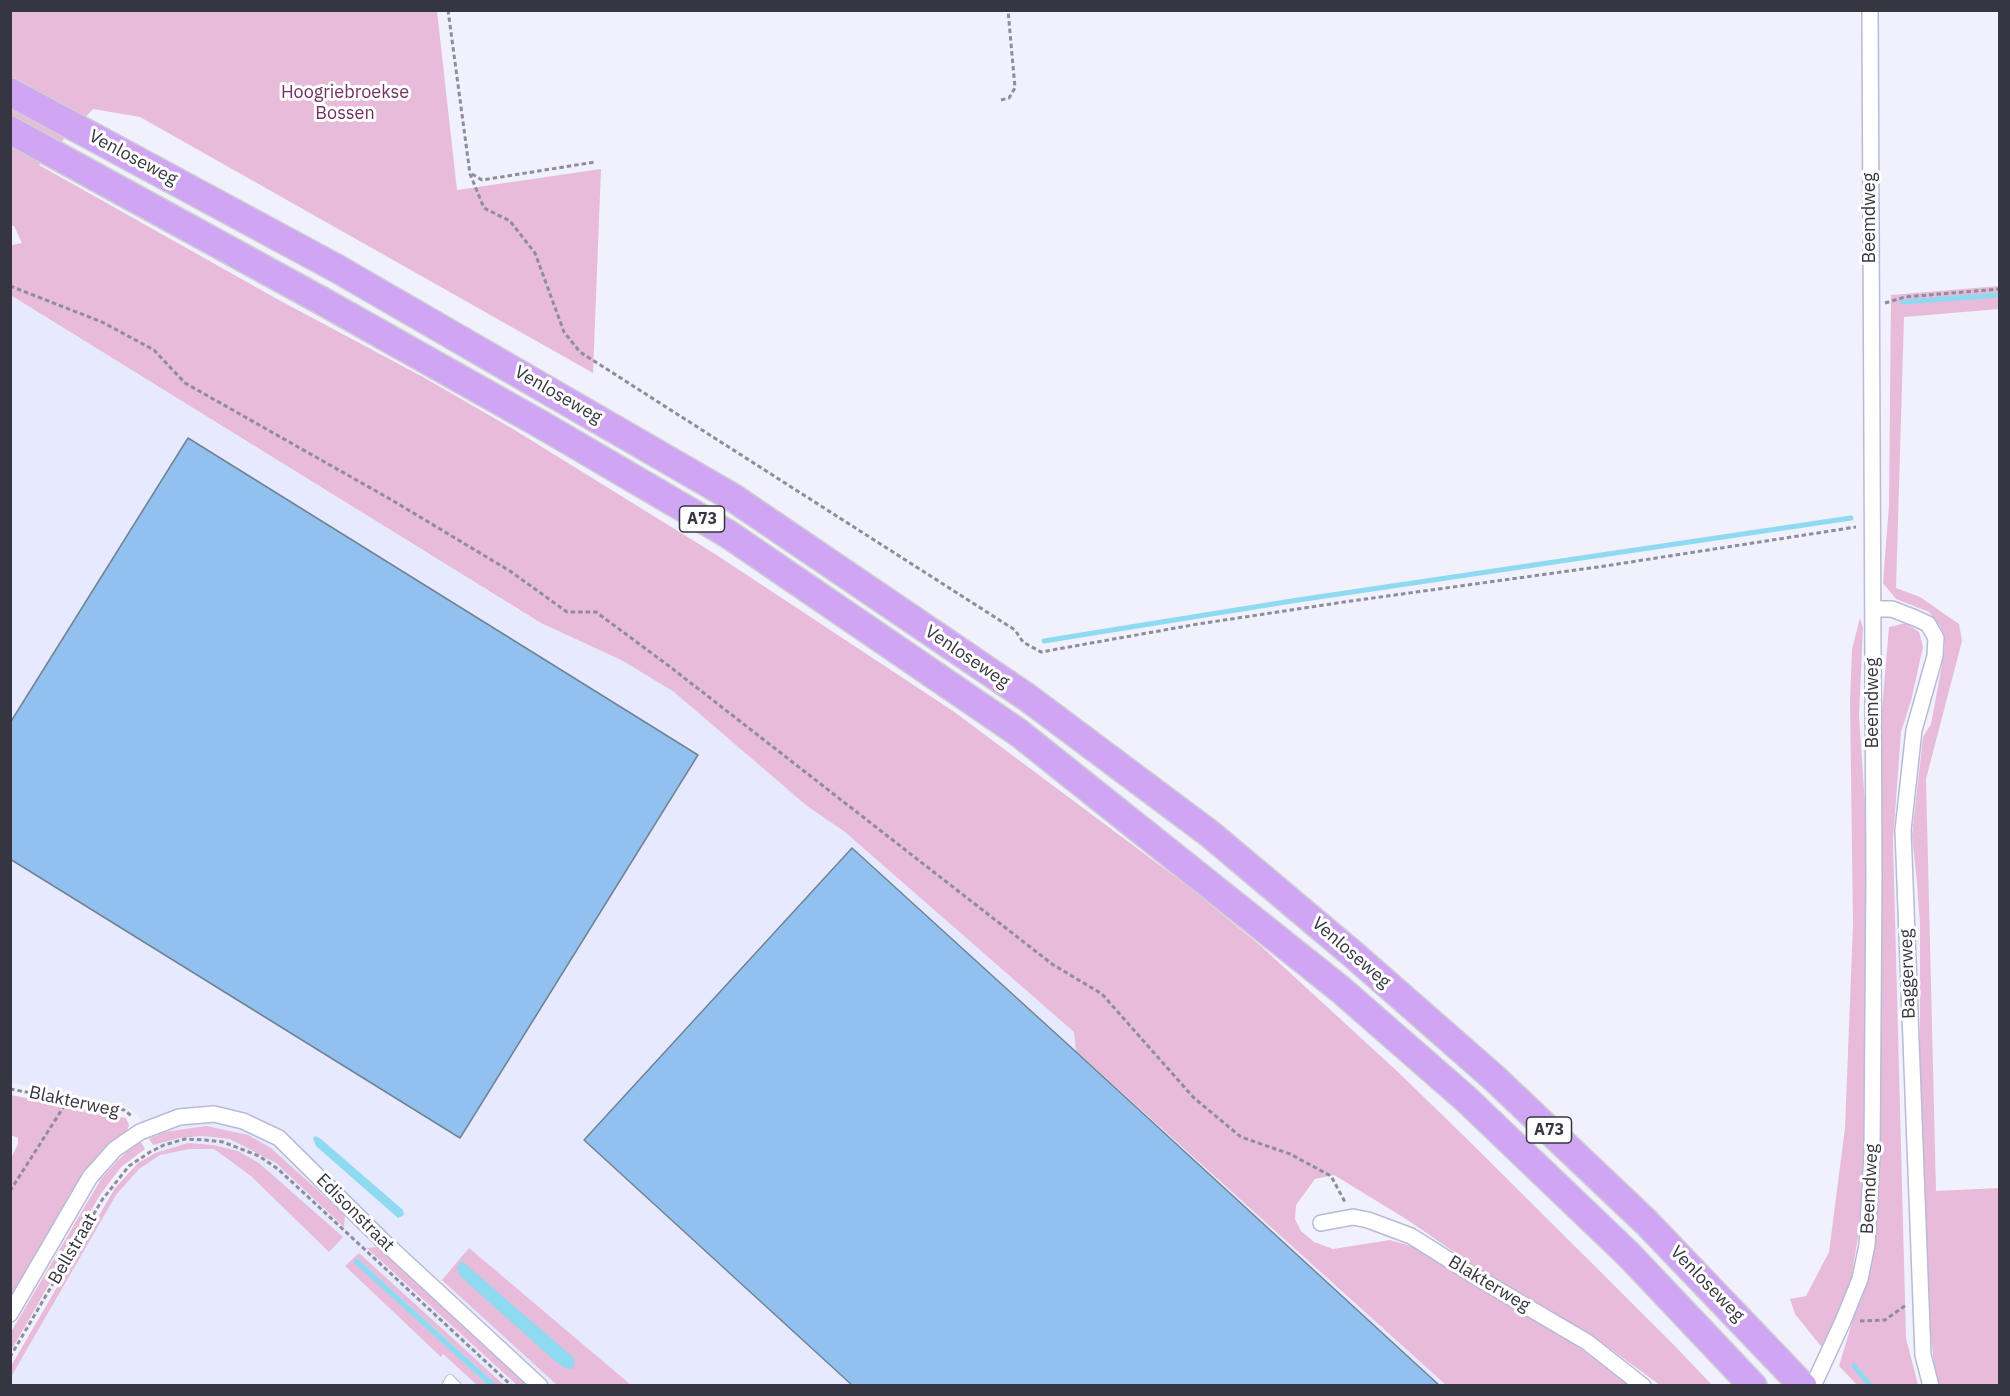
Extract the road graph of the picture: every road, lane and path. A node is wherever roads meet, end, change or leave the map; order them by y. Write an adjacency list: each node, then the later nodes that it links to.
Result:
1 (448, 10): 8 (path)
2 (1008, 10): 5 (path)
3 (1870, 10): 11 (street, Beemdweg)
4 (10, 92): 31 (highway, Venloseweg / A73)
5 (1000, 100)
6 (10, 130): 30 (highway, Venloseweg / A73)
7 (595, 162): 8 (path)
8 (470, 174): 12 (path)
9 (10, 286): 19 (path)
10 (2000, 289): 11 (path)
11 (1871, 307): 12 (street, Beemdweg)
12 (1873, 526): 13 (street, Beemdweg)
13 (1873, 609): 21 (street, Baggerweg); 23 (street, Beemdweg)
14 (10, 1089): 15 (path, Blakterweg)
15 (68, 1101): 16 (path, Blakterweg); 18 (path)
16 (140, 1132): 17 (path, Blakterweg); 22 (street, Bellstraat); 28 (street, Edisonstraat)
17 (150, 1152): 24 (path, Bellstraat); 27 (path, Edisonstraat)
18 (10, 1191)
19 (1353, 1217): 20 (street, Blakterweg); 29 (street, Blakterweg)
20 (1321, 1223)
21 (1922, 1294): 23 (path); 33 (street, Baggerweg)
22 (10, 1314)
23 (1844, 1321): 32 (street, Beemdweg)
24 (10, 1357)
25 (446, 1386): 26 (lane)
26 (457, 1386)
27 (512, 1386)
28 (540, 1386)
29 (1643, 1386)
30 (1754, 1386)
31 (1803, 1386)
32 (1812, 1386)
33 (1931, 1386)

